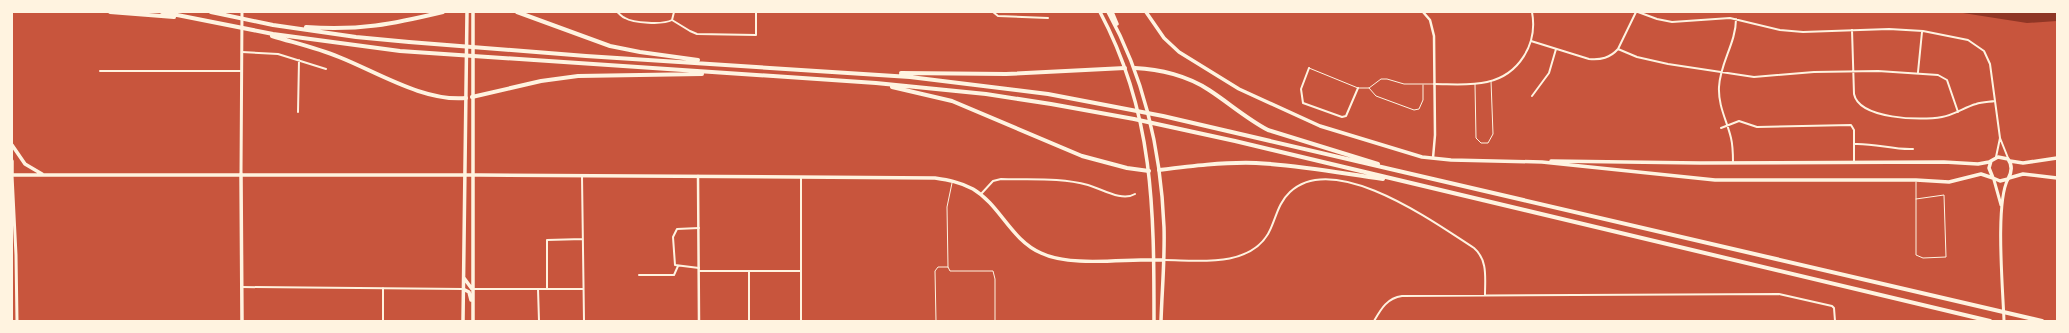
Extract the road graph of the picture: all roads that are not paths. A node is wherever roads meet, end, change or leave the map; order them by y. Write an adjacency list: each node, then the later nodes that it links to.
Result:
1 (110, 12): 20 (highway)
2 (162, 12): 20 (highway)
3 (211, 12): 24 (highway)
4 (242, 12): 32 (main road)
5 (444, 12): 24 (highway)
6 (467, 12): 54 (main road)
7 (473, 12): 55 (main road)
8 (519, 12): 34 (highway)
9 (617, 12): 23 (street)
10 (674, 12): 23 (street)
11 (756, 12): 23 (street)
12 (993, 12): 21 (street)
13 (1100, 12): 35 (main road)
14 (1108, 12): 28 (main road)
15 (1112, 12): 28 (main road)
16 (1146, 12): 65 (main road)
17 (1423, 12): 49 (street)
18 (1532, 12): 29 (street)
19 (1637, 12): 22 (street); 31 (street)
20 (190, 18): 26 (highway)
21 (1048, 18)
22 (1736, 19): 25 (street); 42 (street)
23 (672, 20)
24 (273, 24): 34 (highway)
25 (1852, 30): 27 (street); 41 (street)
26 (258, 31): 44 (highway); 54 (highway)
27 (1922, 31): 43 (street); 56 (street)
28 (1123, 38): 36 (main road)
29 (1531, 41): 30 (street); 46 (street)
30 (1556, 49): 31 (street); 53 (street)
31 (1618, 49): 42 (street)
32 (242, 52): 33 (street); 40 (main road)
33 (299, 60): 38 (street); 57 (street)
34 (738, 65): 45 (highway)
35 (1125, 68): 36 (main road); 45 (highway); 75 (main road)
36 (1135, 68): 74 (main road); 76 (highway)
37 (1309, 68): 51 (lane); 51 (street)
38 (326, 69)
39 (100, 71): 40 (street)
40 (242, 71): 78 (main road)
41 (1852, 71): 42 (street); 43 (street); 58 (street)
42 (1721, 72): 59 (street)
43 (1918, 72): 58 (street)
44 (724, 73): 47 (highway); 55 (highway)
45 (873, 74): 76 (highway)
46 (1491, 81): 48 (street); 48 (lane)
47 (876, 83): 75 (highway); 90 (highway)
48 (1475, 83): 49 (street)
49 (1434, 84): 50 (lane); 65 (street)
50 (1423, 85): 52 (lane); 52 (lane)
51 (1358, 88): 52 (lane)
52 (1368, 88)
53 (1532, 96)
54 (466, 98): 55 (main road); 80 (main road)
55 (472, 98): 81 (main road)
56 (1994, 101): 58 (street); 61 (street)
57 (298, 112)
58 (1958, 112)
59 (1727, 125): 60 (street); 62 (street); 73 (street)
60 (1721, 128)
61 (2000, 138): 66 (street); 68 (street)
62 (1854, 144): 64 (street); 72 (street)
63 (12, 145): 77 (main road)
64 (1913, 149)
65 (1433, 158): 71 (main road)
66 (1995, 158): 68 (main road); 70 (main road)
67 (2057, 158): 68 (main road)
68 (2009, 160): 87 (main road)
69 (12, 161): 79 (main road)
70 (1991, 161): 72 (main road); 86 (main road)
71 (1542, 162): 73 (main road); 89 (main road)
72 (1854, 162): 73 (main road)
73 (1733, 163)
74 (1159, 170): 75 (main road); 90 (highway); 98 (main road)
75 (1149, 171): 97 (main road)
76 (1399, 171): 135 (highway)
77 (43, 174): 78 (main road); 79 (main road)
78 (241, 174): 80 (main road); 108 (main road)
79 (12, 175): 106 (main road)
80 (465, 175): 81 (main road); 104 (main road)
81 (474, 175): 82 (main road); 111 (main road)
82 (582, 176): 83 (main road); 96 (street)
83 (698, 176): 84 (main road); 95 (street)
84 (801, 177): 88 (main road); 103 (street)
85 (2057, 178): 87 (main road)
86 (1994, 179): 87 (main road); 89 (main road); 94 (main road)
87 (2008, 179): 94 (main road)
88 (953, 180): 92 (main road); 100 (lane)
89 (1916, 180): 93 (lane)
90 (1418, 185): 133 (highway)
91 (1135, 194): 92 (street)
92 (980, 195): 97 (main road)
93 (1916, 199): 93 (lane)
94 (2001, 207): 134 (main road)
95 (699, 228): 99 (street); 101 (street)
96 (583, 240): 113 (street); 114 (street)
97 (1154, 259): 98 (main road); 129 (main road)
98 (1163, 260): 115 (street); 130 (main road)
99 (678, 266): 101 (street); 105 (street)
100 (948, 268): 127 (lane); 128 (lane)
101 (699, 269): 102 (street); 124 (street)
102 (749, 271): 103 (street); 125 (street)
103 (801, 271): 126 (street)
104 (463, 273): 110 (main road); 111 (main road)
105 (639, 275)
106 (17, 278): 107 (street); 117 (main road)
107 (12, 279)
108 (242, 287): 109 (street); 118 (main road)
109 (383, 288): 110 (street); 119 (street)
110 (463, 289): 116 (main road); 120 (main road)
111 (472, 289): 112 (street); 116 (main road)
112 (538, 289): 113 (street); 122 (street)
113 (547, 289): 114 (street)
114 (583, 289): 123 (street)
115 (1485, 295): 131 (street); 132 (street)
116 (472, 307): 121 (main road)
117 (17, 321)
118 (242, 321)
119 (383, 321)
120 (463, 321)
121 (472, 321)
122 (539, 321)
123 (584, 321)
124 (699, 321)
125 (749, 321)
126 (800, 321)
127 (936, 321)
128 (995, 321)
129 (1154, 321)
130 (1161, 321)
131 (1374, 321)
132 (1835, 321)
133 (1990, 321)
134 (2004, 321)
135 (2042, 321)

